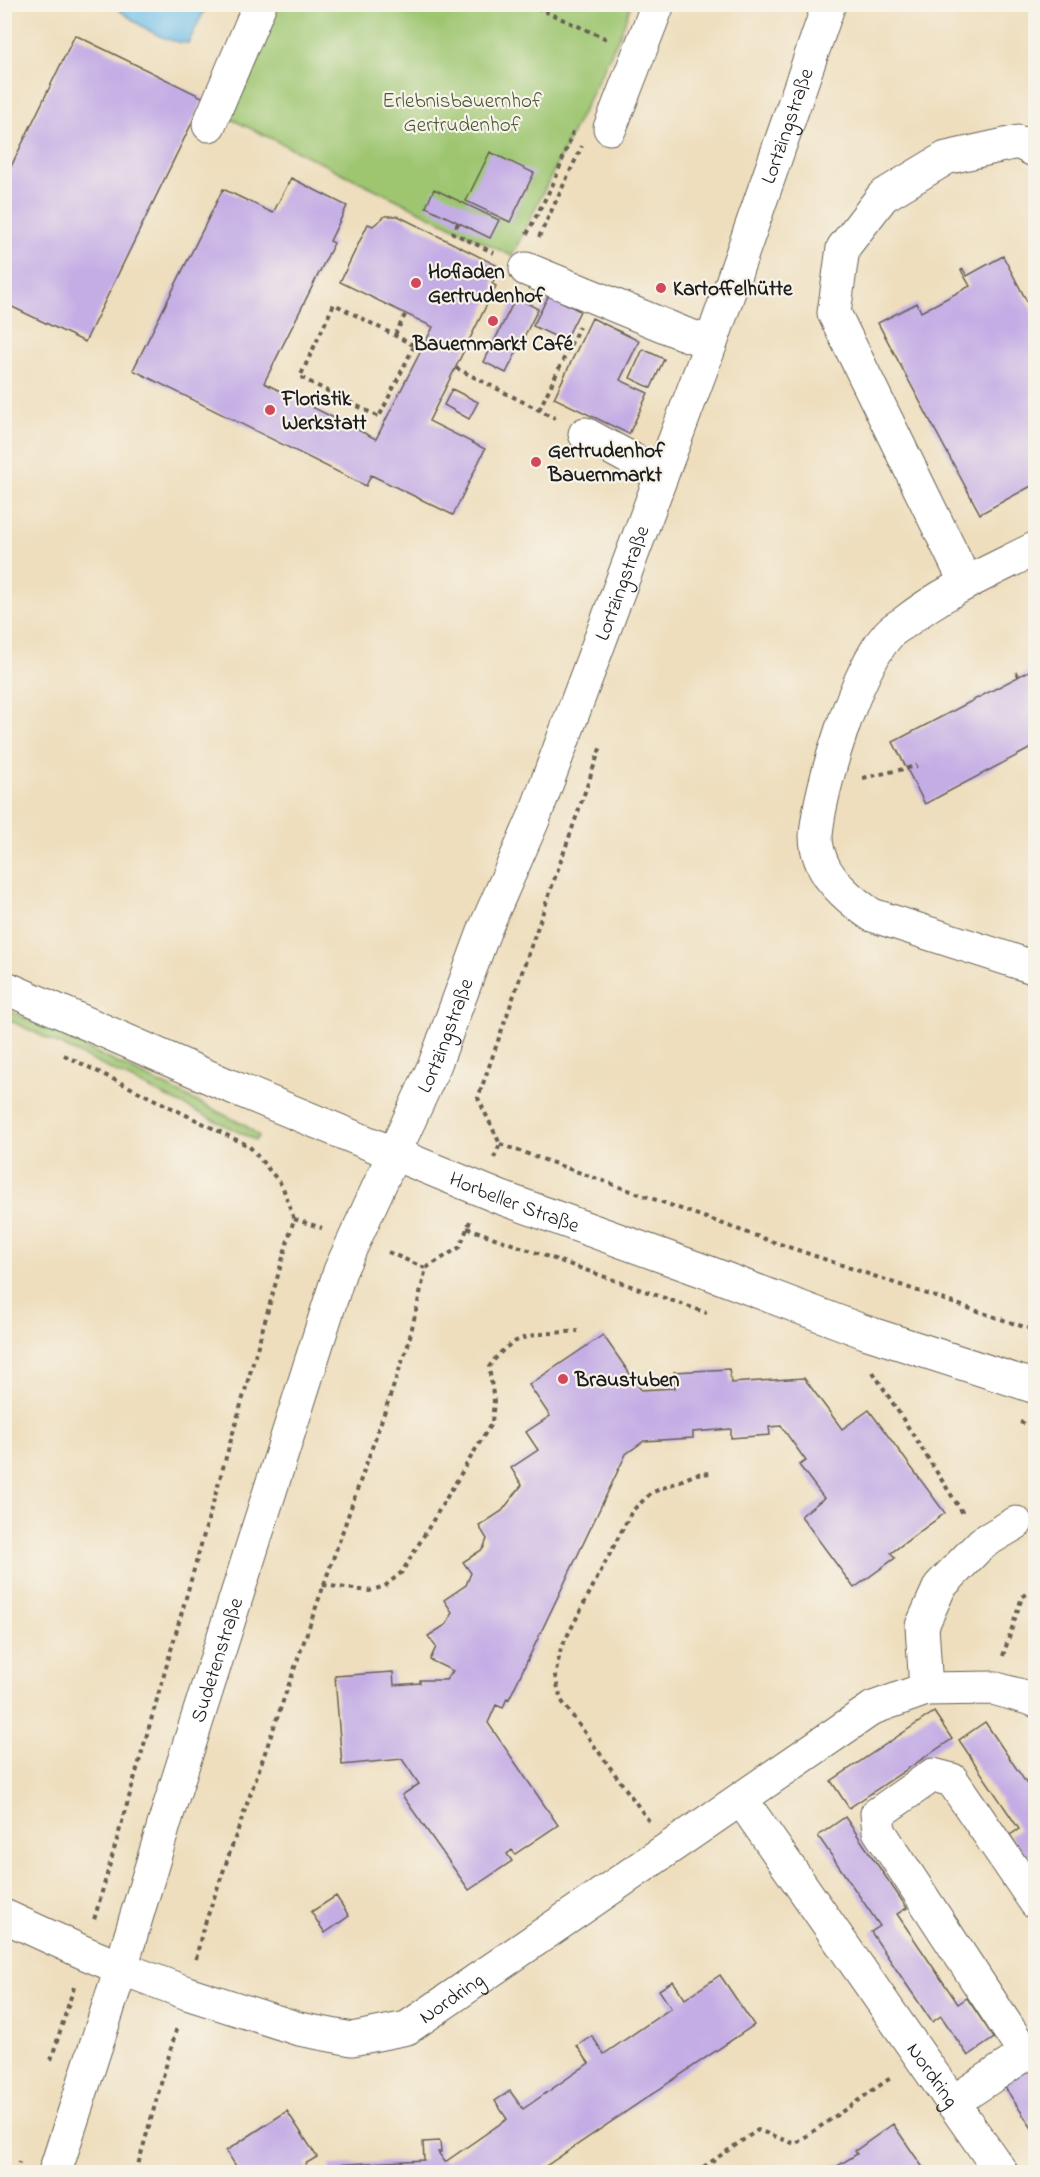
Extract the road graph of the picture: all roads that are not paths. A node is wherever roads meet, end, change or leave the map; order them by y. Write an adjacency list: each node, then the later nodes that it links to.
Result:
1 (260, 4): 4 (street)
2 (658, 4): 5 (street)
3 (829, 4): 8 (street, Lortzingstraße)
4 (209, 125)
5 (610, 128)
6 (1035, 151): 12 (street)
7 (522, 266): 8 (street)
8 (711, 343): 10 (street, Lortzingstraße)
9 (585, 434): 10 (street)
10 (661, 475): 15 (street, Lortzingstraße)
11 (1035, 548): 12 (street)
12 (966, 583): 13 (street)
13 (1035, 968)
14 (4, 987): 15 (street, Horbeller Straße)
15 (394, 1154): 16 (street, Horbeller Straße); 23 (street, Sudetenstraße)
16 (1035, 1387)
17 (1016, 1523): 18 (street)
18 (926, 1689): 19 (street, Nordring); 20 (street, Nordring)
19 (1035, 1701)
20 (741, 1799): 23 (street, Nordring); 25 (street, Nordring)
21 (1035, 1903): 24 (street)
22 (4, 1916): 23 (street, Nordring)
23 (121, 1968): 26 (street, Sudetenstraße)
24 (1030, 2051): 25 (street)
25 (952, 2103): 27 (street, Nordring)
26 (55, 2172)
27 (1001, 2172)

